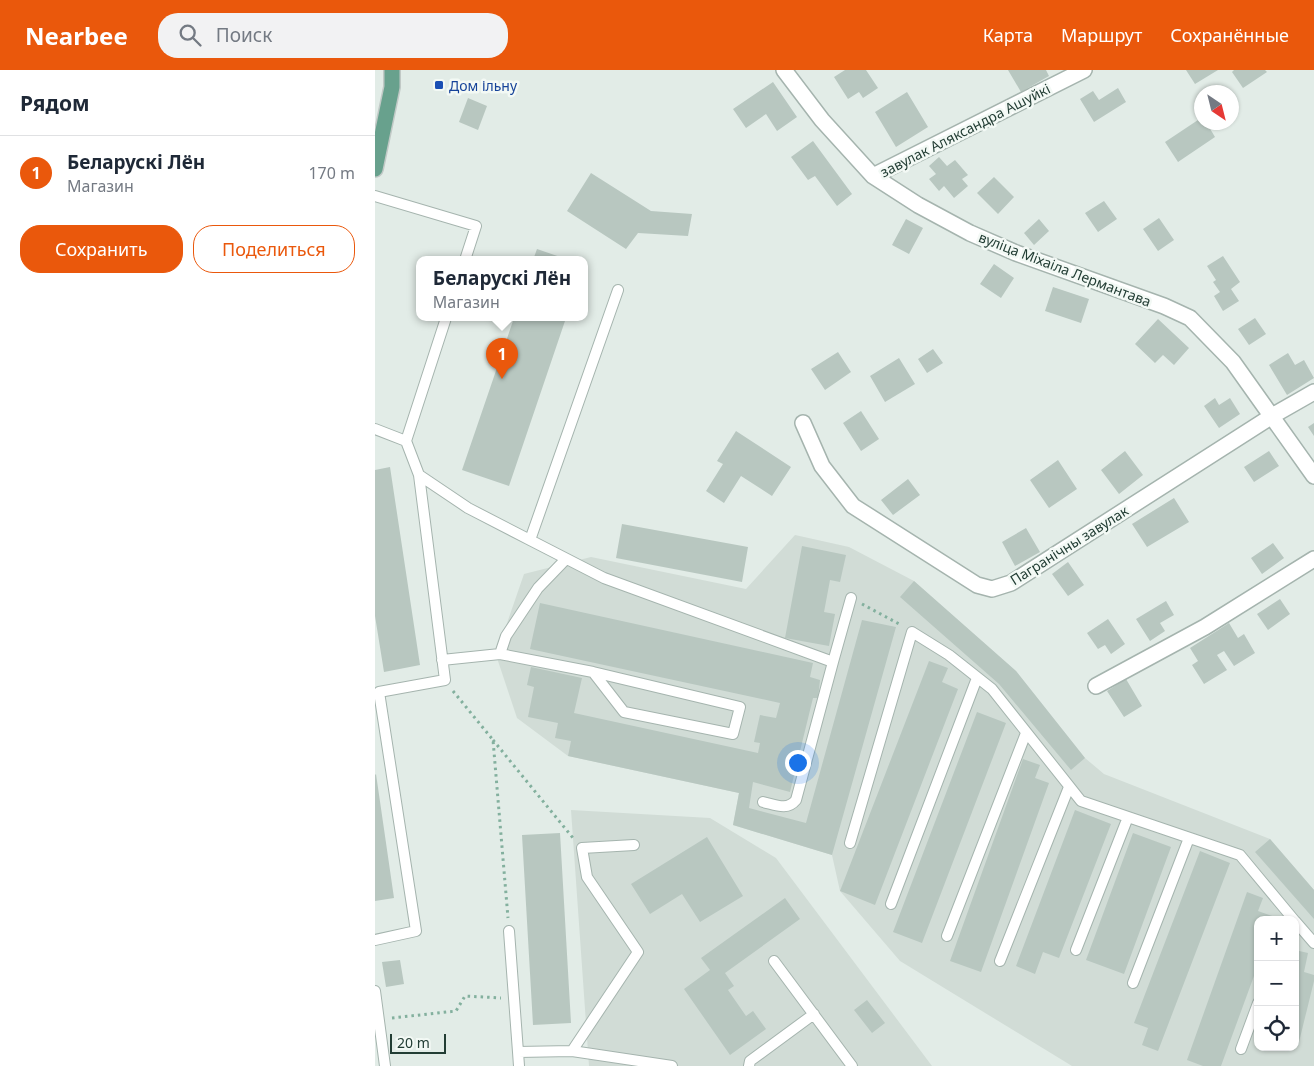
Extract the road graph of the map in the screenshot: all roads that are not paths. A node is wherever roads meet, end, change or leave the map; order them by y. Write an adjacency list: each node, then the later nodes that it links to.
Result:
1 (392, 70): 4 (main road)
2 (783, 70): 5 (street, вуліца Міхаіла Лермантава)
3 (1084, 70): 5 (street, завулак Аляксандра Ашуйкі)
4 (375, 169)
5 (873, 176): 11 (street, вуліца Міхаіла Лермантава)
6 (375, 196): 7 (lane)
7 (466, 256)
8 (618, 290): 17 (lane)
9 (445, 321): 14 (lane)
10 (1314, 392): 11 (street, Пагранічны завулак)
11 (1272, 416): 12 (street, Пагранічны завулак); 16 (street, вуліца Міхаіла Лермантава)
12 (803, 423)
13 (375, 429): 14 (lane)
14 (405, 441): 15 (lane)
15 (419, 475): 17 (lane); 22 (lane)
16 (1314, 476)
17 (530, 540): 18 (lane)
18 (566, 559): 21 (lane); 23 (lane)
19 (1314, 559): 26 (street)
20 (851, 598): 23 (lane)
21 (500, 654): 22 (lane); 24 (lane)
22 (442, 660): 39 (lane)
23 (833, 662): 29 (lane)
24 (593, 672): 24 (lane)
25 (977, 678): 27 (lane); 32 (lane); 34 (lane)
26 (1096, 686)
27 (1026, 732): 28 (lane); 38 (lane)
28 (1069, 787): 30 (lane); 43 (lane)
29 (763, 802)
30 (1128, 817): 31 (lane); 41 (lane)
31 (1189, 838): 35 (lane); 44 (lane)
32 (849, 843)
33 (634, 845): 49 (lane)
34 (891, 904)
35 (1290, 916)
36 (1299, 927): 40 (lane)
37 (509, 931): 50 (lane)
38 (947, 936)
39 (375, 940)
40 (1314, 943)
41 (1076, 950)
42 (775, 961): 47 (lane)
43 (1000, 961)
44 (1133, 984)
45 (375, 991): 51 (lane)
46 (1257, 1006): 48 (lane)
47 (814, 1014): 54 (lane); 55 (lane)
48 (1241, 1049)
49 (572, 1050): 50 (lane); 53 (lane)
50 (518, 1052): 52 (lane)
51 (385, 1066)
52 (519, 1066)
53 (672, 1066)
54 (749, 1066)
55 (852, 1066)

